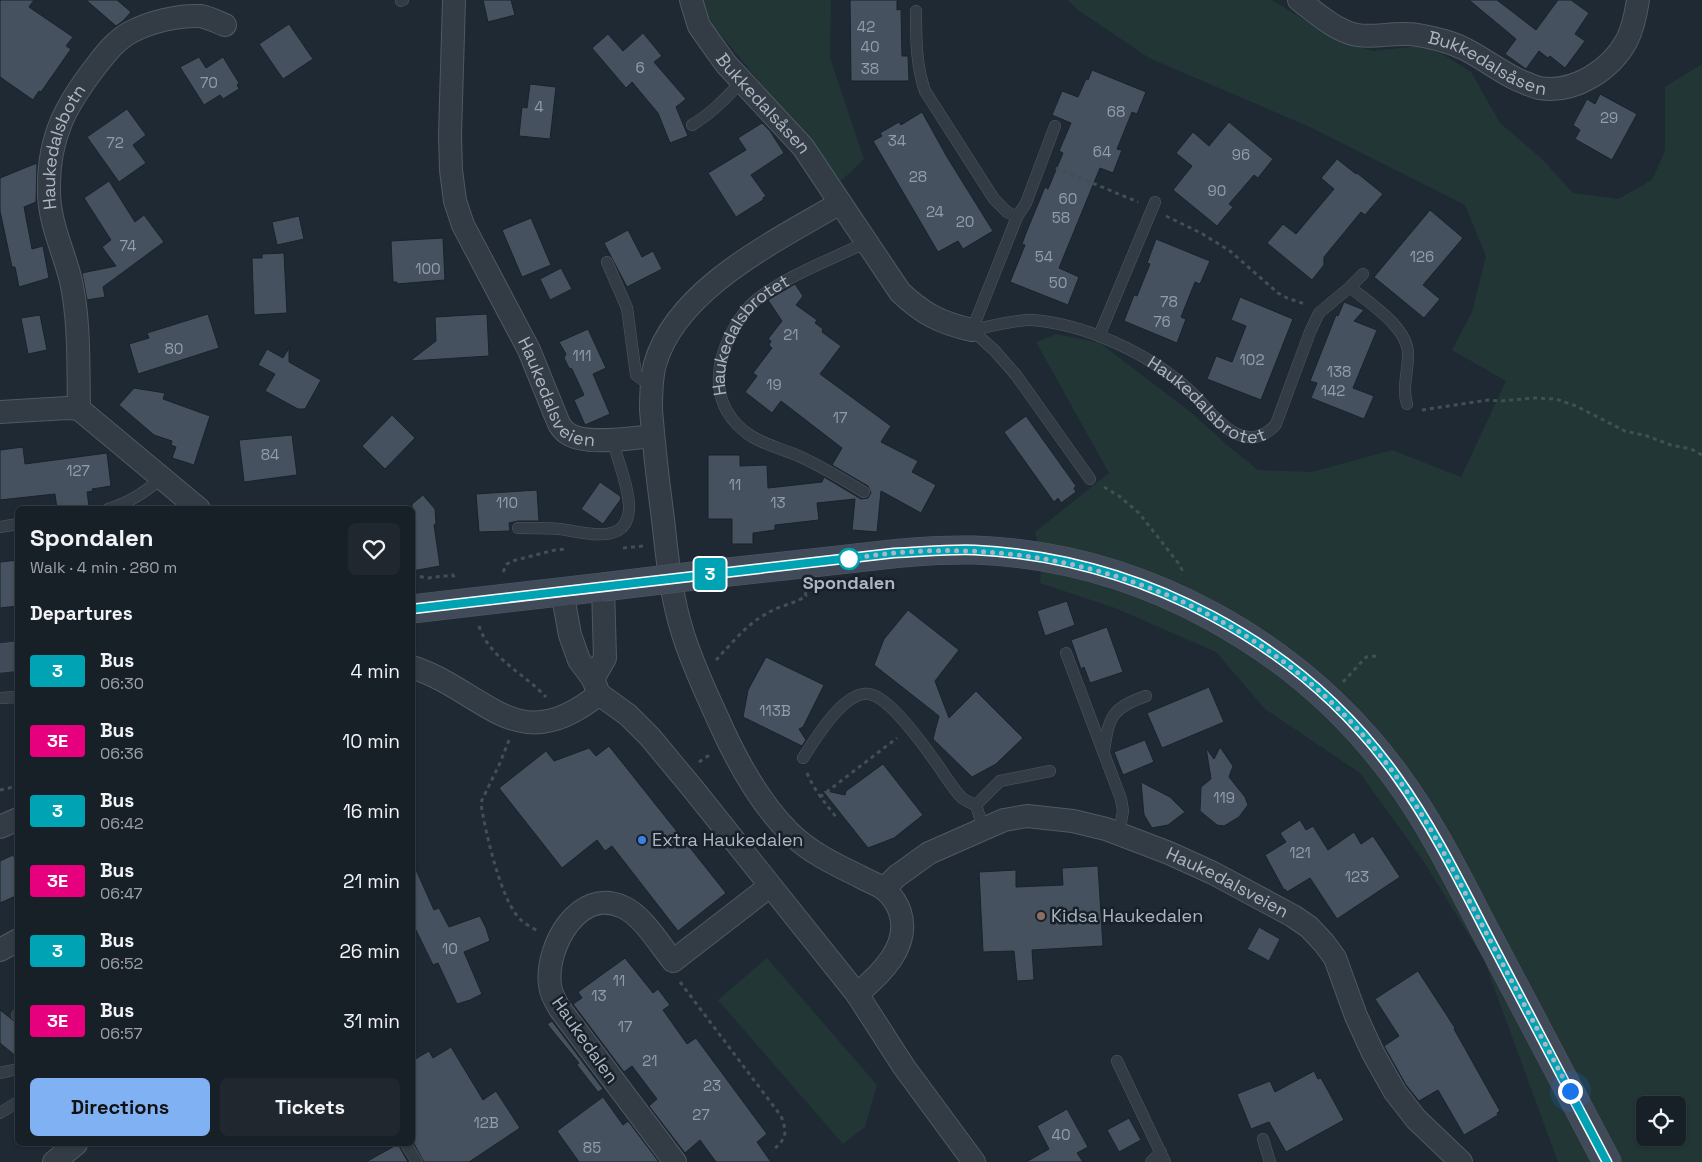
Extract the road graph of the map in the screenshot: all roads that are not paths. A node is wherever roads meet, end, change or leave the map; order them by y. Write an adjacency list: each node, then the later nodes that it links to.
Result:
1 (454, 0): 24 (street, Haukedalsveien)
2 (691, 0): 7 (street, Bukkedalsåsen)
3 (1299, 0): 4 (street, Bukkedalsåsen)
4 (1638, 0)
5 (916, 11): 12 (lane)
6 (225, 25): 21 (street, Haukedalsbotn)
7 (742, 81): 8 (lane); 10 (street, Bukkedalsåsen)
8 (692, 125)
9 (1055, 126): 12 (lane)
10 (840, 202): 13 (street, Haukedalsbrotet); 19 (street)
11 (1153, 205): 18 (lane)
12 (1017, 217): 17 (lane)
13 (867, 242): 17 (street, Haukedalsbrotet); 27 (lane, Haukedalsbrotet)
14 (606, 262): 19 (lane)
15 (1363, 274): 16 (lane, Haukedalsbrotet)
16 (1350, 287): 18 (lane, Haukedalsbrotet); 20 (lane)
17 (972, 330): 18 (lane, Haukedalsbrotet); 26 (lane)
18 (1099, 336)
19 (651, 386): 23 (street)
20 (1407, 404)
21 (79, 409): 22 (street); 25 (street)
22 (0, 412)
23 (653, 436): 24 (street, Haukedalsveien); 53 (street)
24 (612, 439): 32 (lane)
25 (162, 478): 28 (lane); 29 (street)
26 (1090, 478)
27 (864, 492)
28 (119, 506)
29 (195, 506)
30 (15, 524): 31 (lane)
31 (0, 527)
32 (518, 528)
33 (603, 587): 34 (main road); 40 (street); 73 (main road, bridge)
34 (562, 591): 35 (main road); 40 (street)
35 (415, 609)
36 (1066, 653): 44 (lane)
37 (15, 656): 38 (main road)
38 (0, 658)
39 (415, 668): 40 (street)
40 (596, 687): 52 (street)
41 (1146, 696): 44 (lane)
42 (0, 698): 43 (lane)
43 (15, 698)
44 (1104, 754): 51 (lane)
45 (803, 758): 47 (lane)
46 (1050, 771): 47 (lane)
47 (976, 805): 50 (lane)
48 (15, 820): 49 (street)
49 (0, 826)
50 (983, 828): 51 (street, Haukedalsveien); 53 (street, Haukedalsveien)
51 (1119, 834): 72 (street, Haukedalsveien)
52 (770, 886): 56 (street); 68 (street, Haukedalen)
53 (884, 889): 56 (street)
54 (15, 942): 55 (street)
55 (0, 950)
56 (858, 994): 69 (street)
57 (1117, 1061): 65 (lane)
58 (15, 1069): 59 (lane)
59 (0, 1072)
60 (15, 1104): 61 (lane)
61 (0, 1113)
62 (1263, 1139): 71 (lane)
63 (74, 1146): 66 (street)
64 (407, 1146): 67 (lane)
65 (1163, 1157): 70 (lane)
66 (54, 1162)
67 (417, 1162)
68 (675, 1162)
69 (974, 1162)
70 (1152, 1162)
71 (1270, 1162)
72 (1461, 1162)
73 (1607, 1162)

